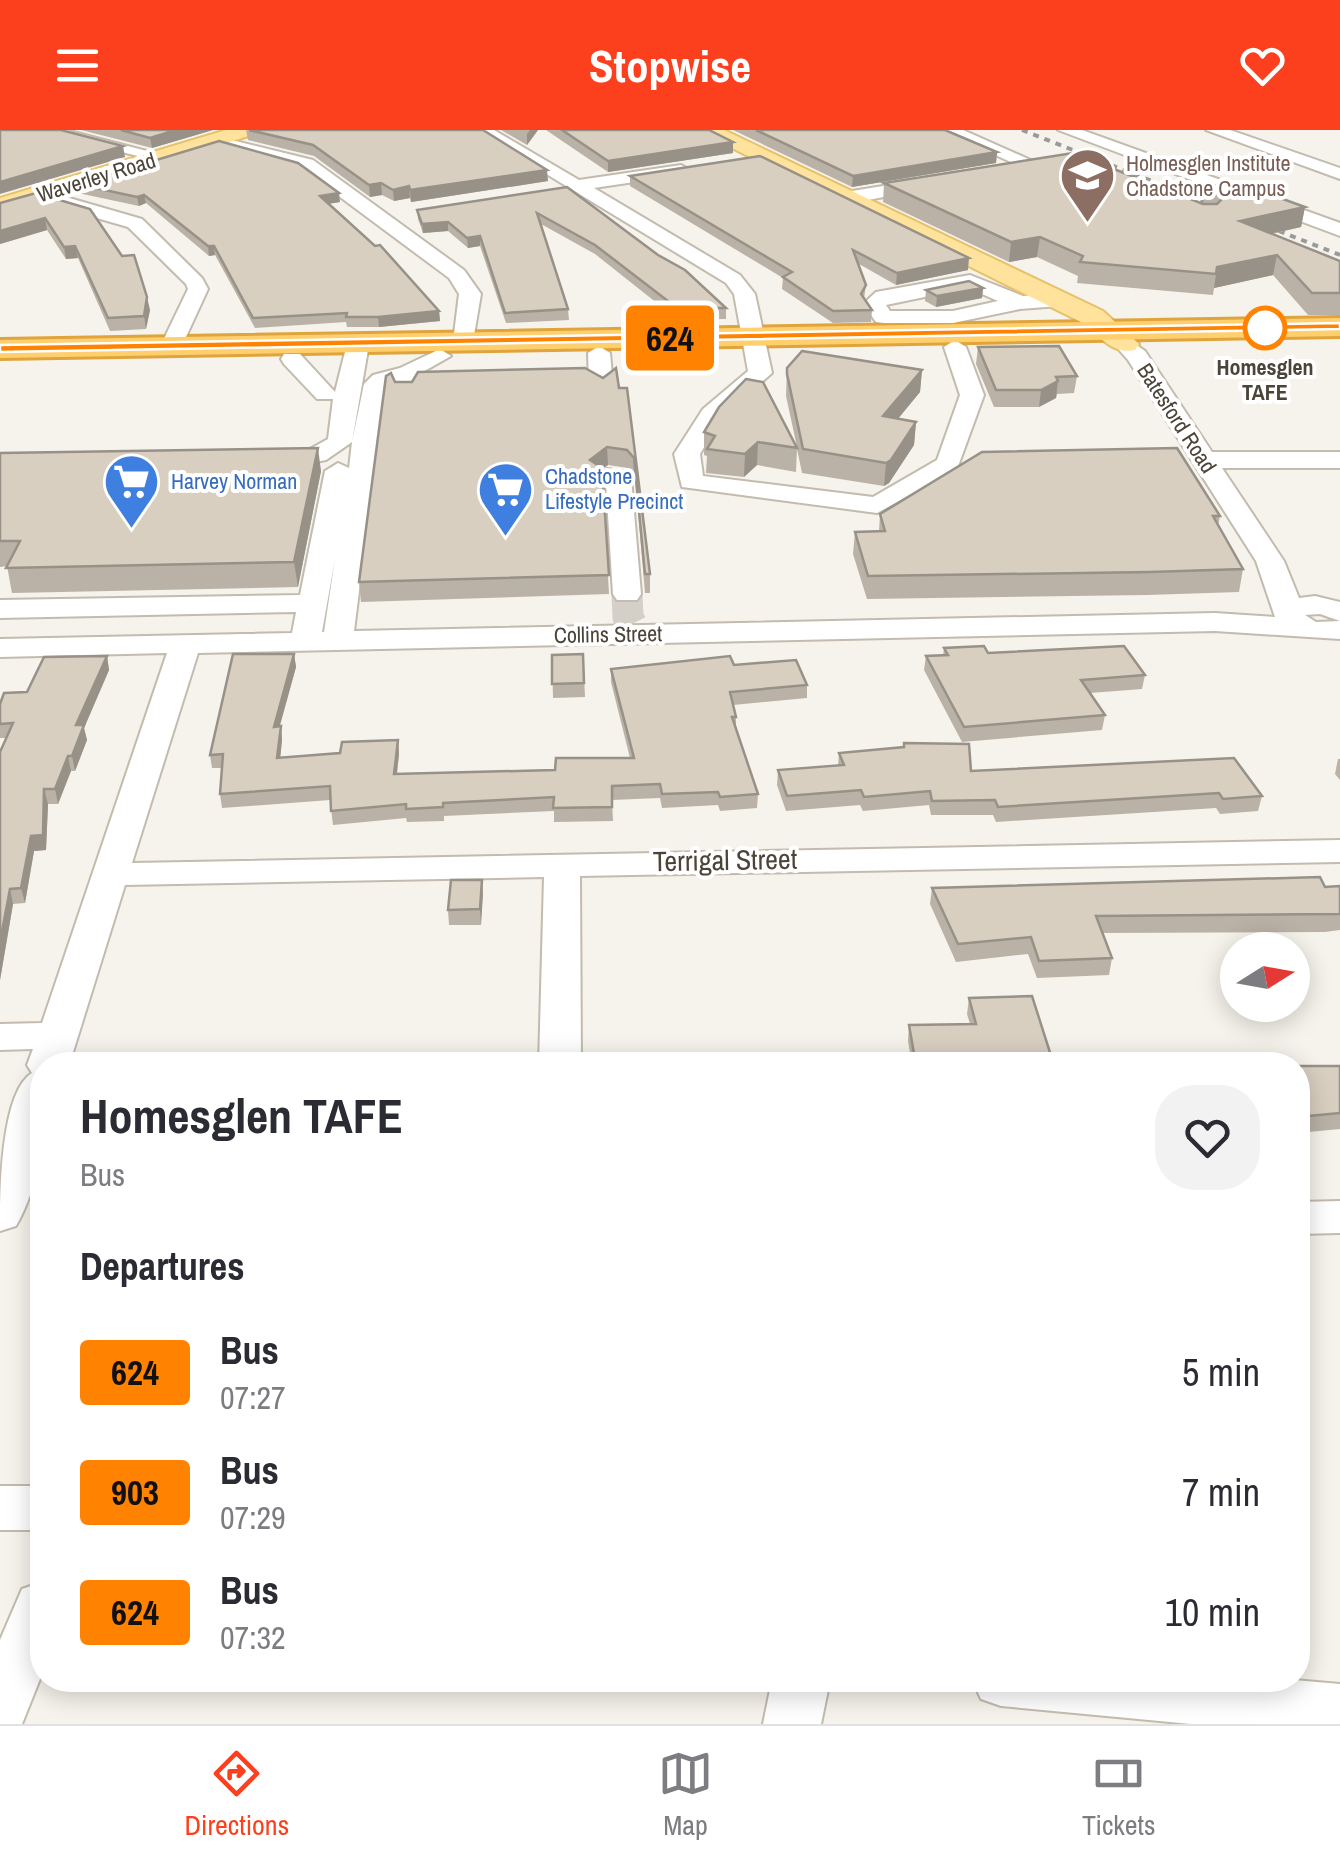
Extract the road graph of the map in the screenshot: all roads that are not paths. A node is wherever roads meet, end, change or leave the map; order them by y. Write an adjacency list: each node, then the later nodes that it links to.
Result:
1 (44, 130): 9 (street)
2 (248, 130): 8 (main road, Waverley Road)
3 (482, 130): 16 (street)
4 (707, 130): 10 (main road, Batesford Road)
5 (949, 130): 13 (street)
6 (1066, 130): 23 (street)
7 (1215, 130): 14 (street)
8 (215, 140): 9 (main road, Waverley Road); 22 (street)
9 (161, 157): 18 (main road, Waverley Road)
10 (763, 157): 11 (street); 19 (main road, Batesford Road)
11 (731, 162)
12 (704, 166): 16 (street)
13 (984, 174)
14 (1340, 174)
15 (950, 180): 19 (street)
16 (576, 186): 17 (street); 30 (street)
17 (543, 191)
18 (38, 195): 20 (main road, Waverley Road); 31 (street)
19 (846, 198): 24 (main road, Batesford Road)
20 (0, 206)
21 (412, 211): 22 (street)
22 (379, 216): 33 (street)
23 (1340, 230)
24 (1060, 300): 25 (street); 28 (main road, Batesford Road)
25 (1020, 304): 27 (street); 27 (street)
26 (1340, 327): 28 (highway)
27 (949, 333): 28 (highway); 30 (highway); 30 (street)
28 (1118, 338): 29 (highway); 40 (street, Batesford Road)
29 (1340, 340)
30 (753, 343): 33 (highway); 33 (highway)
31 (172, 348): 32 (highway); 34 (highway)
32 (0, 349)
33 (452, 349): 34 (highway); 49 (street)
34 (346, 351): 35 (highway); 37 (street); 38 (street)
35 (292, 359): 36 (highway); 37 (street)
36 (0, 363)
37 (325, 394): 38 (street)
38 (333, 435): 39 (street); 45 (street)
39 (238, 459)
40 (1204, 460): 41 (street); 43 (street, Batesford Road)
41 (1340, 460)
42 (607, 477): 44 (street)
43 (1270, 561): 47 (street, Batesford Road); 47 (street, Batesford Road)
44 (627, 594)
45 (312, 606): 46 (street); 48 (street)
46 (0, 609)
47 (1320, 617): 49 (street, Collins Street); 52 (street, Batesford Road)
48 (305, 640): 49 (street, Collins Street); 50 (street, Collins Street)
49 (338, 640)
50 (186, 643): 51 (street, Collins Street); 55 (street)
51 (0, 648)
52 (1340, 650)
53 (1340, 851): 54 (street, Terrigal Street)
54 (562, 863): 55 (street, Terrigal Street); 58 (street)
55 (110, 874): 57 (street)
56 (0, 1037): 57 (street)
57 (53, 1050)
58 (560, 1052)
59 (30, 1121): 60 (street)
60 (0, 1215)
61 (1340, 1217): 62 (street)
62 (1310, 1218)
63 (0, 1508): 64 (street)
64 (30, 1508)
65 (30, 1635): 68 (street)
66 (799, 1692): 70 (street)
67 (1137, 1692): 69 (street)
68 (0, 1708)
69 (1340, 1710)
70 (792, 1724)

